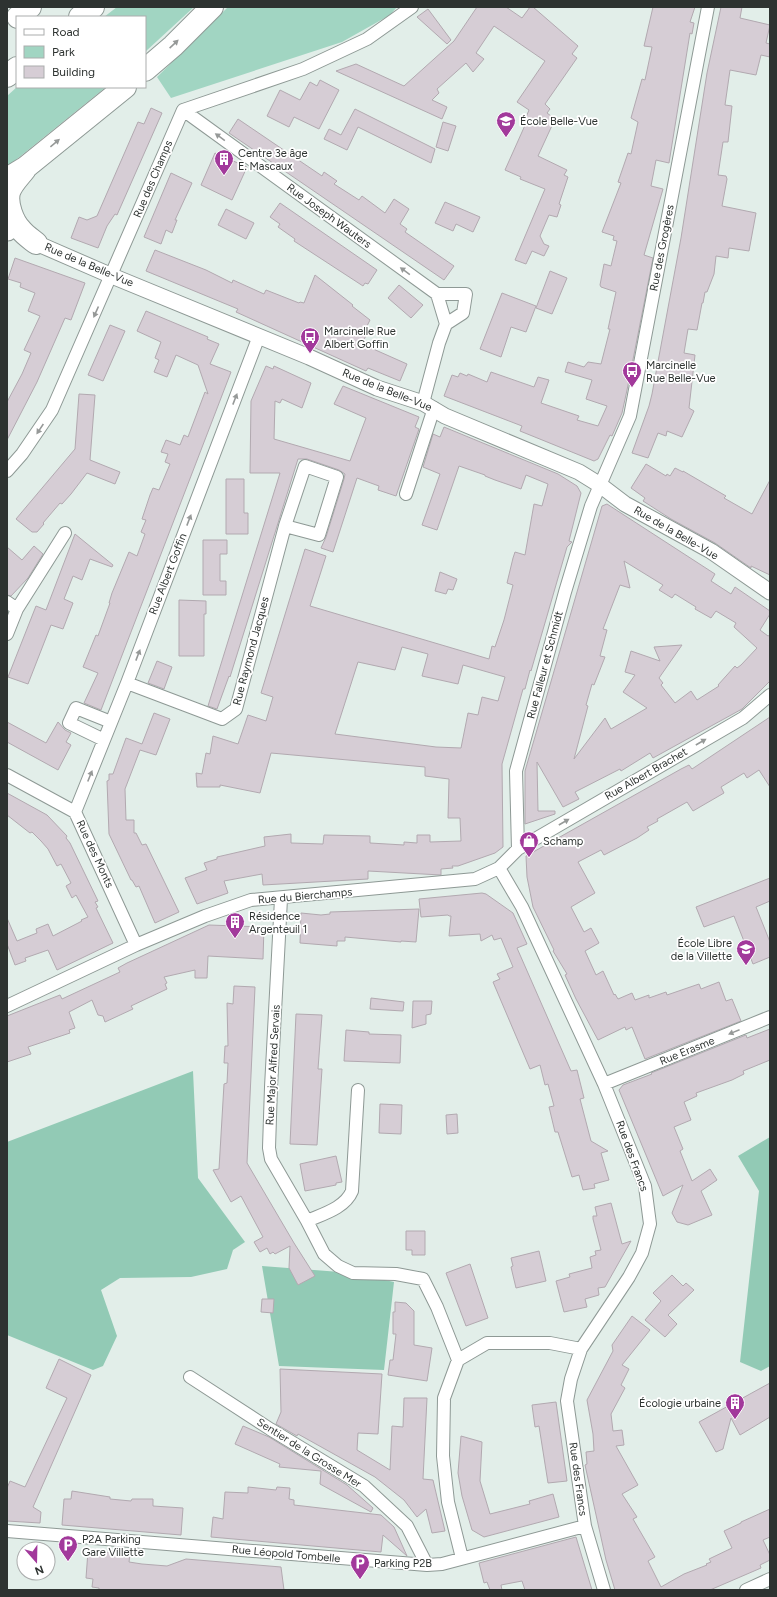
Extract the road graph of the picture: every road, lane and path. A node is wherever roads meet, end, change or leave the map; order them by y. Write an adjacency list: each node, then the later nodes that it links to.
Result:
1 (30, 7): 6 (highway)
2 (93, 7): 7 (highway)
3 (212, 7): 11 (highway, one-way to 3)
4 (412, 7): 14 (street)
5 (708, 7): 24 (street, Rue des Grogères)
6 (20, 16)
7 (81, 16)
8 (16, 20): 9 (highway)
9 (7, 27)
10 (16, 69): 12 (highway)
11 (146, 69)
12 (7, 76)
13 (124, 88): 15 (highway, one-way to 13)
14 (183, 110): 18 (street, Rue des Champs); 19 (street, Rue Joseph Wauters, one-way to 14)
15 (16, 174): 17 (highway)
16 (7, 232): 17 (main road, Rue de la Belle-Vue)
17 (36, 242): 18 (street, Rue de la Belle-Vue)
18 (112, 276): 21 (street, Rue de la Belle-Vue); 23 (street, Rue des Champs, one-way to 23)
19 (436, 294): 20 (street); 20 (street)
20 (446, 324): 22 (street)
21 (259, 336): 22 (street, Rue de la Belle-Vue); 32 (street, Rue Albert Goffin, one-way to 21)
22 (428, 405): 24 (street, Rue de la Belle-Vue); 25 (street)
23 (7, 471)
24 (600, 485): 28 (street, Rue de la Belle-Vue); 38 (street, Rue Falleur et Schmidt)
25 (406, 494)
26 (285, 526): 26 (street, Rue Raymond Jacques); 32 (street, Rue Raymond Jacques)
27 (65, 533): 30 (street)
28 (770, 592)
29 (7, 602): 30 (street)
30 (17, 609): 31 (street)
31 (7, 634)
32 (127, 683): 34 (street, Rue Albert Goffin)
33 (770, 695): 38 (street, Rue Albert Brachet, one-way to 33)
34 (111, 722): 35 (street, Rue Albert Goffin); 35 (street)
35 (104, 740): 37 (street, Rue Albert Goffin, one-way to 35)
36 (7, 775): 37 (street, Rue des Monts)
37 (75, 812): 41 (street, Rue des Monts)
38 (518, 848): 39 (street, Rue du Bierchamps)
39 (499, 868): 40 (street, Rue du Bierchamps); 44 (street, Rue des Francs)
40 (281, 899): 41 (street, Rue du Bierchamps); 46 (street, Rue Major Alfred Servais)
41 (136, 945): 42 (street, Rue du Bierchamps)
42 (7, 1006)
43 (770, 1017): 44 (street, Rue Erasme, one-way to 44)
44 (604, 1084): 47 (street, Rue des Francs)
45 (358, 1090): 46 (street)
46 (307, 1221): 48 (street, Rue Major Alfred Servais)
47 (581, 1349): 48 (street); 50 (street, Rue des Francs)
48 (458, 1360): 52 (street)
49 (190, 1377): 53 (street, Sentier de la Grosse Mer)
50 (585, 1526): 52 (street, Rue Léopold Tombelle); 55 (street, Rue des Francs)
51 (7, 1531): 53 (street, Rue Léopold Tombelle)
52 (462, 1558): 53 (street, Rue Léopold Tombelle)
53 (427, 1565)
54 (770, 1579): 56 (street)
55 (604, 1590)
56 (746, 1590)

